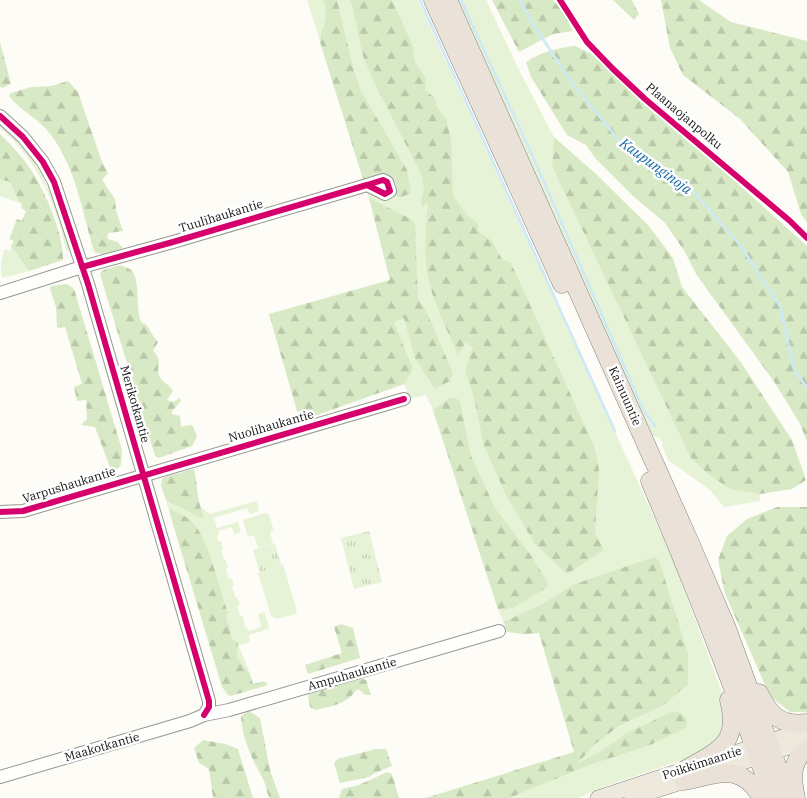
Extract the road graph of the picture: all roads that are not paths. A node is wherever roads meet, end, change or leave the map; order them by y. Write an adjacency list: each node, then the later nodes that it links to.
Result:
1 (433, 0): 10 (highway, Kainuuntie)
2 (448, 0): 12 (highway, Kainuuntie)
3 (0, 116): 5 (street, Merikotkantie)
4 (367, 185): 5 (street, Tuulihaukantie)
5 (82, 267): 6 (street, Tuulihaukantie); 8 (street, Merikotkantie)
6 (0, 293)
7 (404, 399): 8 (street, Nuolihaukantie)
8 (144, 474): 9 (street, Varpushaukantie); 13 (street, Merikotkantie)
9 (0, 512)
10 (710, 629): 17 (highway, Kainuuntie); 19 (highway)
11 (499, 631): 13 (street, Ampuhaukantie)
12 (734, 647): 14 (highway); 17 (highway, Kainuuntie)
13 (204, 715): 20 (street, Maakotkantie)
14 (807, 723)
15 (807, 729): 17 (main road, Poikkimaantie)
16 (807, 741): 17 (main road, Poikkimaantie)
17 (764, 749): 19 (main road, Poikkimaantie); 24 (highway, Kainuuntie); 25 (highway, Kainuuntie)
18 (807, 749): 26 (highway)
19 (685, 775): 21 (main road, Poikkimaantie); 22 (main road, Poikkimaantie); 23 (highway)
20 (0, 777)
21 (598, 798)
22 (632, 798)
23 (762, 798)
24 (772, 798)
25 (789, 798)
26 (796, 798)

